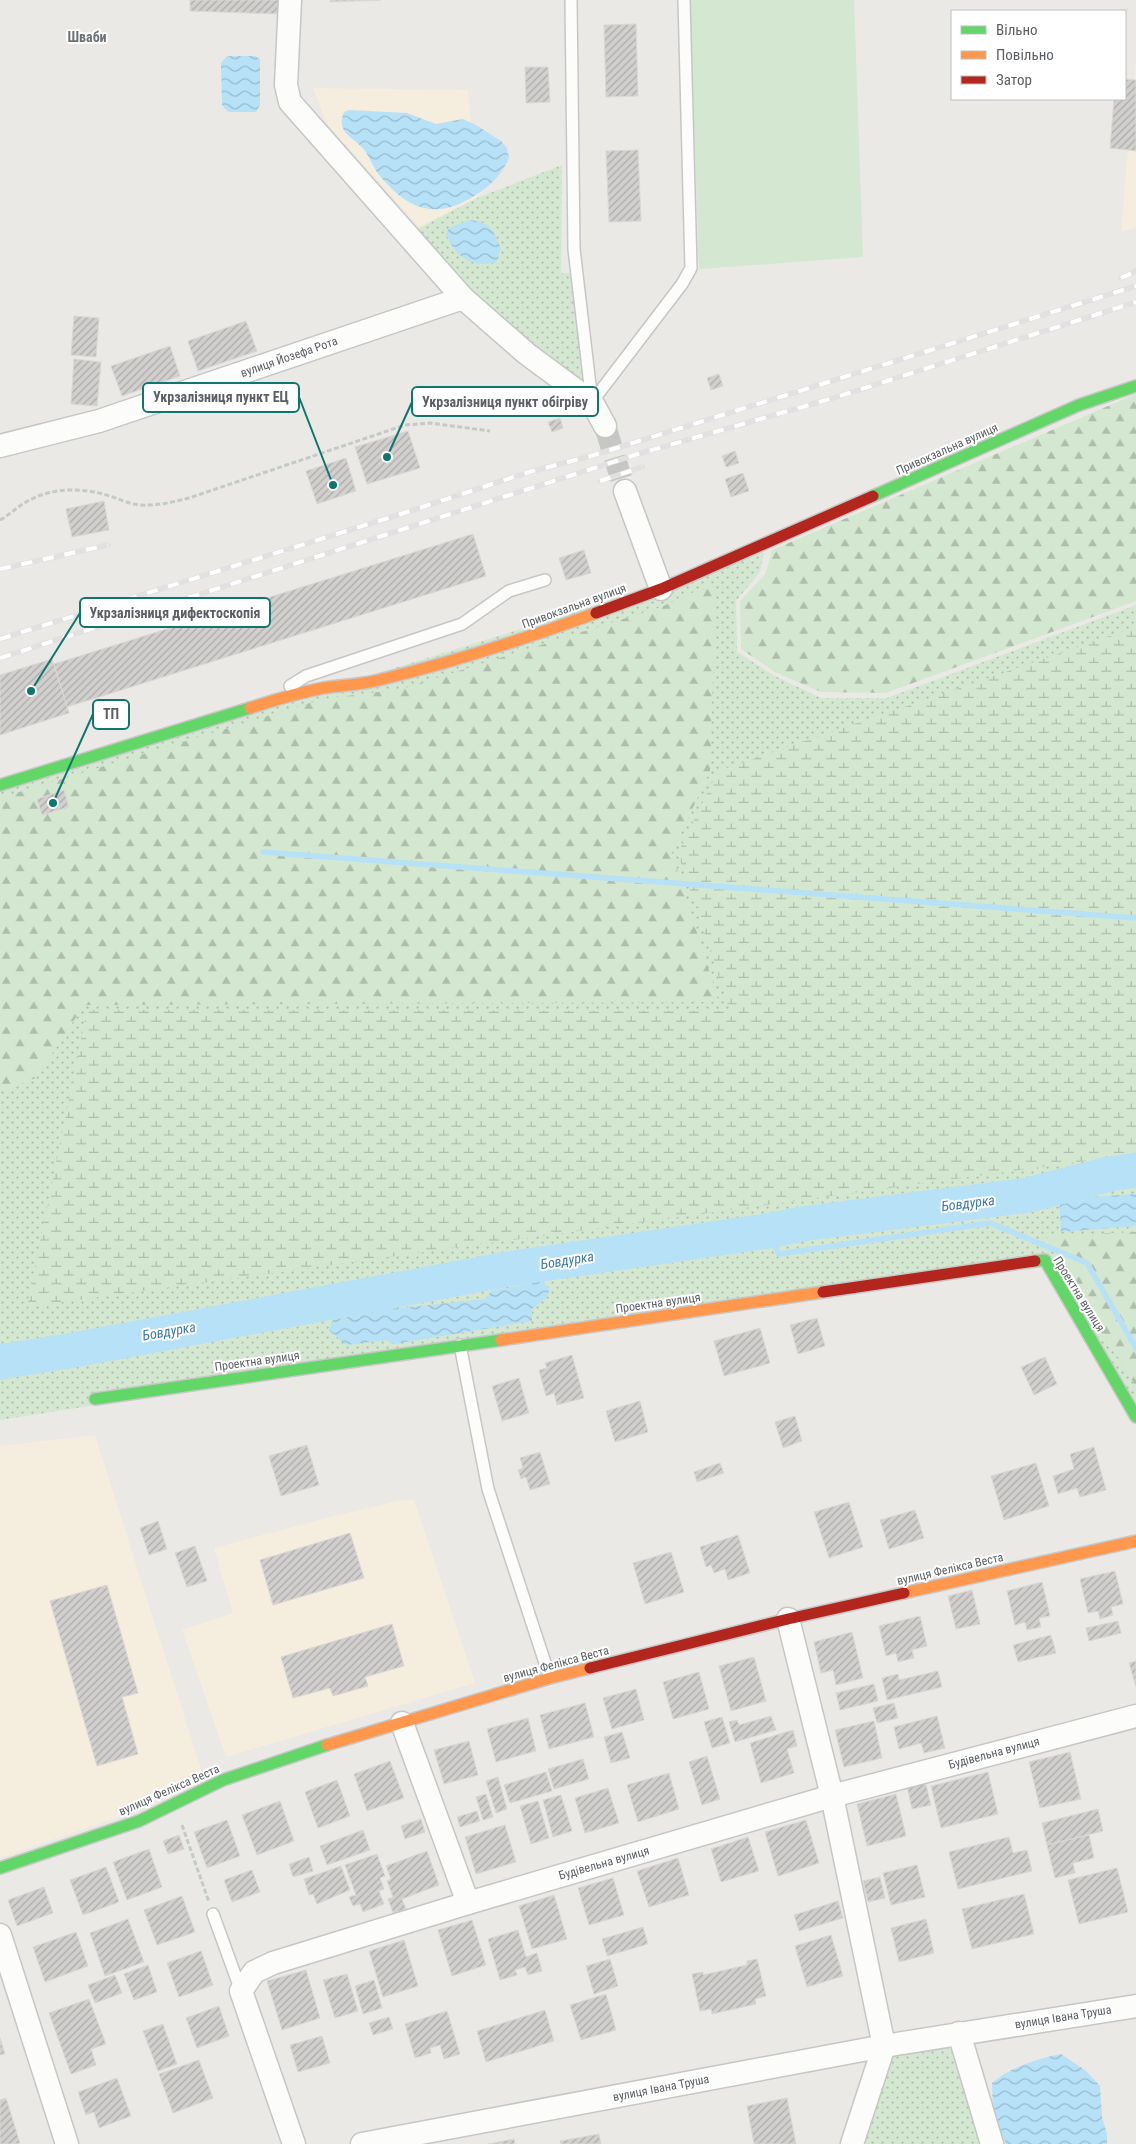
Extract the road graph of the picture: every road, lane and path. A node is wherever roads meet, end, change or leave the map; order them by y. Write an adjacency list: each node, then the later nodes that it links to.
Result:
1 (290, 0): 4 (street)
2 (570, 0): 6 (lane)
3 (684, 0): 6 (lane)
4 (463, 298): 6 (street); 9 (street, вулиця Йозефа Рота)
5 (1136, 386): 13 (street, Привокзальна вулиця)
6 (592, 402): 7 (street)
7 (605, 426)
8 (490, 432): 11 (path)
9 (0, 446)
10 (625, 491): 13 (street)
11 (0, 520)
12 (545, 580): 14 (lane)
13 (661, 589): 14 (street, Привокзальна вулиця)
14 (279, 699): 15 (street, Привокзальна вулиця)
15 (0, 786)
16 (460, 1346): 17 (street, Проектна вулиця); 18 (street, Проектна вулиця); 21 (lane)
17 (95, 1399)
18 (1136, 1417)
19 (1136, 1541): 20 (street, вулиця Фелікса Веста)
20 (788, 1619): 21 (street, вулиця Фелікса Веста); 24 (street)
21 (550, 1678): 23 (street, вулиця Фелікса Веста)
22 (1136, 1716): 24 (street, Будівельна вулиця)
23 (402, 1723): 25 (street, вулиця Фелікса Веста); 27 (street)
24 (832, 1796): 27 (street, Будівельна вулиця); 33 (street)
25 (174, 1804): 26 (street, вулиця Фелікса Веста); 28 (path)
26 (0, 1868)
27 (468, 1903): 30 (street, Будівельна вулиця)
28 (213, 1914): 30 (lane)
29 (0, 1935): 34 (street)
30 (240, 1991): 35 (street)
31 (1136, 2006): 32 (street, вулиця Івана Труша)
32 (959, 2033): 33 (street, вулиця Івана Труша); 38 (street)
33 (884, 2046): 36 (street, вулиця Івана Труша); 37 (street)
34 (67, 2144)
35 (294, 2144)
36 (362, 2144)
37 (852, 2144)
38 (992, 2144)

